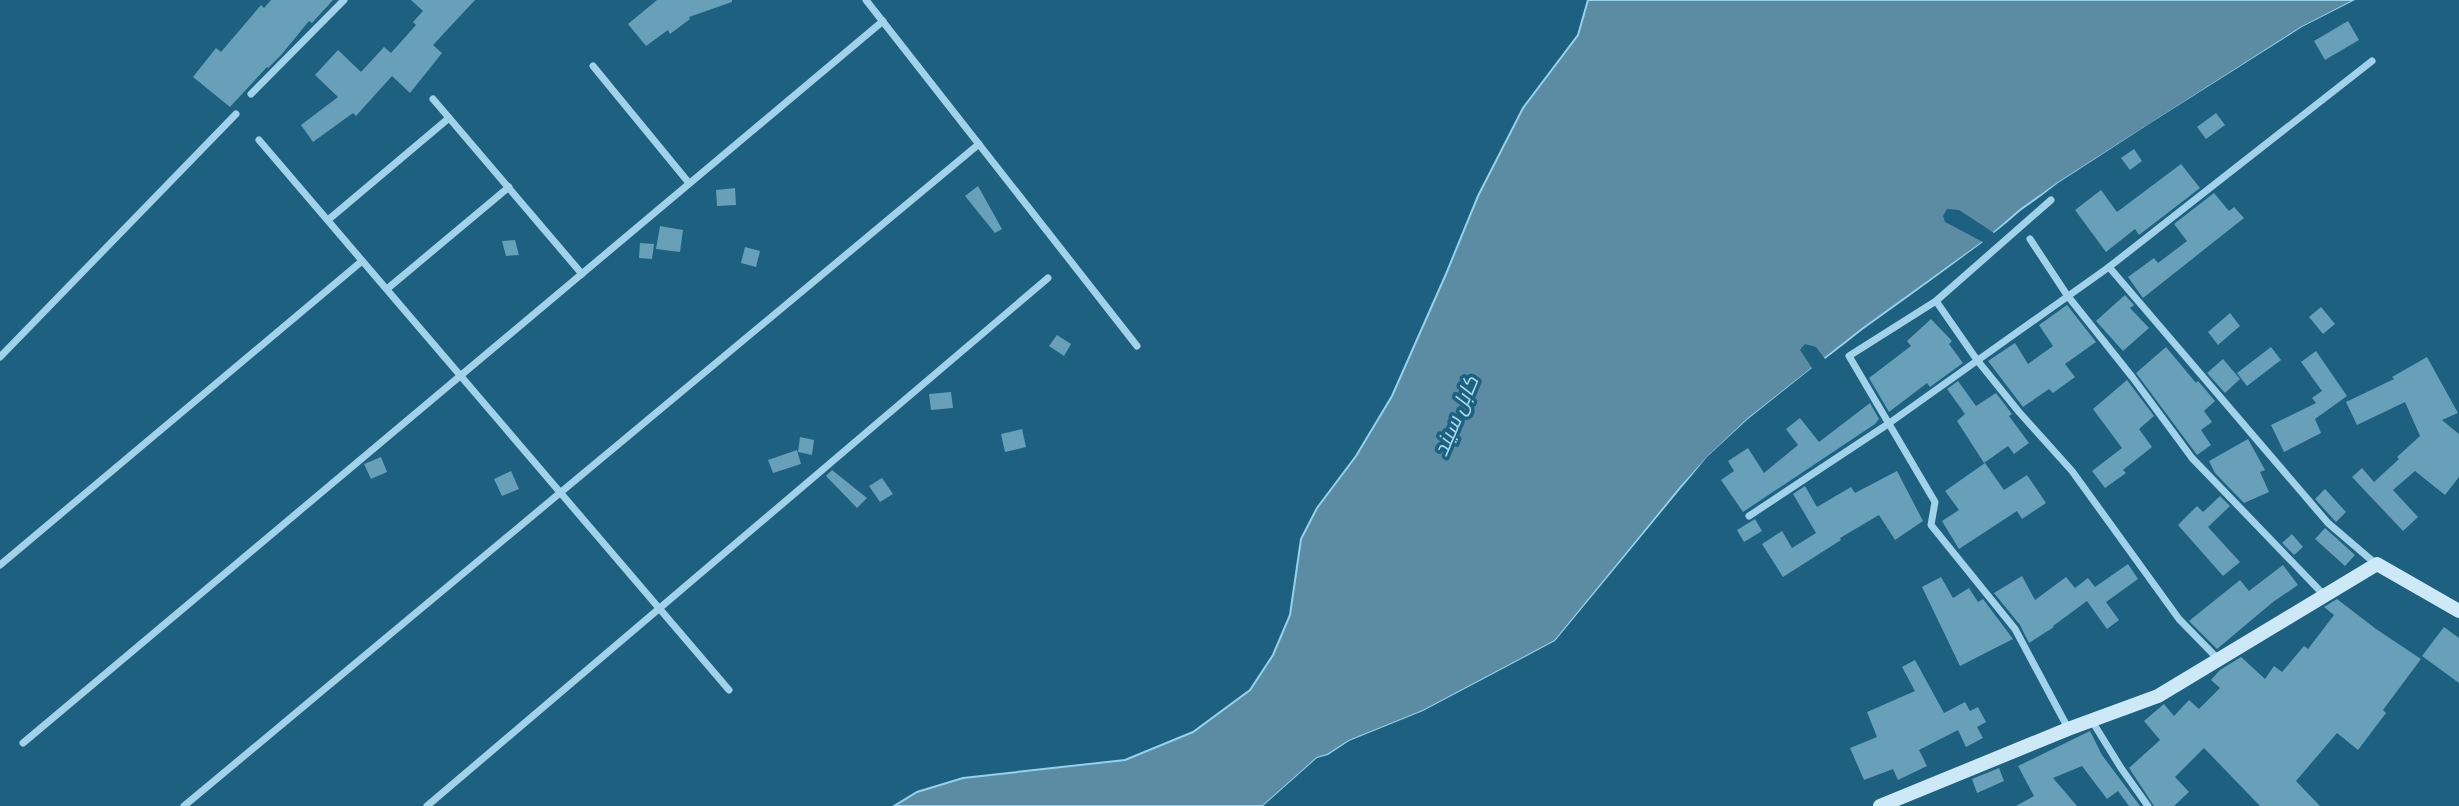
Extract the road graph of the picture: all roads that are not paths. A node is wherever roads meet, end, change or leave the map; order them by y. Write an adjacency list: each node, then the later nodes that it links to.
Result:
1 (344, 0): 6 (street)
2 (866, 0): 3 (street)
3 (883, 21): 11 (street); 12 (street)
4 (2372, 61): 18 (street)
5 (593, 66): 12 (street)
6 (251, 94)
7 (433, 99): 9 (street)
8 (236, 114): 25 (street)
9 (449, 118): 13 (street); 15 (street)
10 (259, 140): 15 (street)
11 (979, 144): 24 (street); 29 (street)
12 (689, 183): 19 (street)
13 (509, 187): 19 (street); 21 (street)
14 (2051, 200): 23 (street)
15 (328, 220): 17 (street)
16 (2030, 239): 22 (street)
17 (362, 261): 21 (street); 31 (street)
18 (2109, 267): 22 (street); 32 (street)
19 (582, 274): 27 (street)
20 (1048, 278): 34 (street)
21 (387, 289): 27 (street)
22 (2067, 296): 26 (street); 33 (street)
23 (1936, 301): 26 (street); 28 (street)
24 (1137, 346)
25 (0, 357)
26 (1977, 360): 28 (street); 36 (street)
27 (460, 375): 29 (street); 40 (street)
28 (1888, 424): 30 (street); 39 (street)
29 (561, 492): 34 (street); 41 (street)
30 (1749, 516)
31 (0, 565)
32 (2376, 565): 33 (street); 35 (street)
33 (2325, 596): 36 (street)
34 (660, 608): 37 (street); 42 (street)
35 (2459, 611)
36 (2219, 660): 38 (street)
37 (730, 690)
38 (2092, 721): 39 (street); 44 (street)
39 (2068, 729): 43 (street)
40 (23, 743)
41 (184, 806)
42 (426, 806)
43 (1880, 806)
44 (2148, 806)

